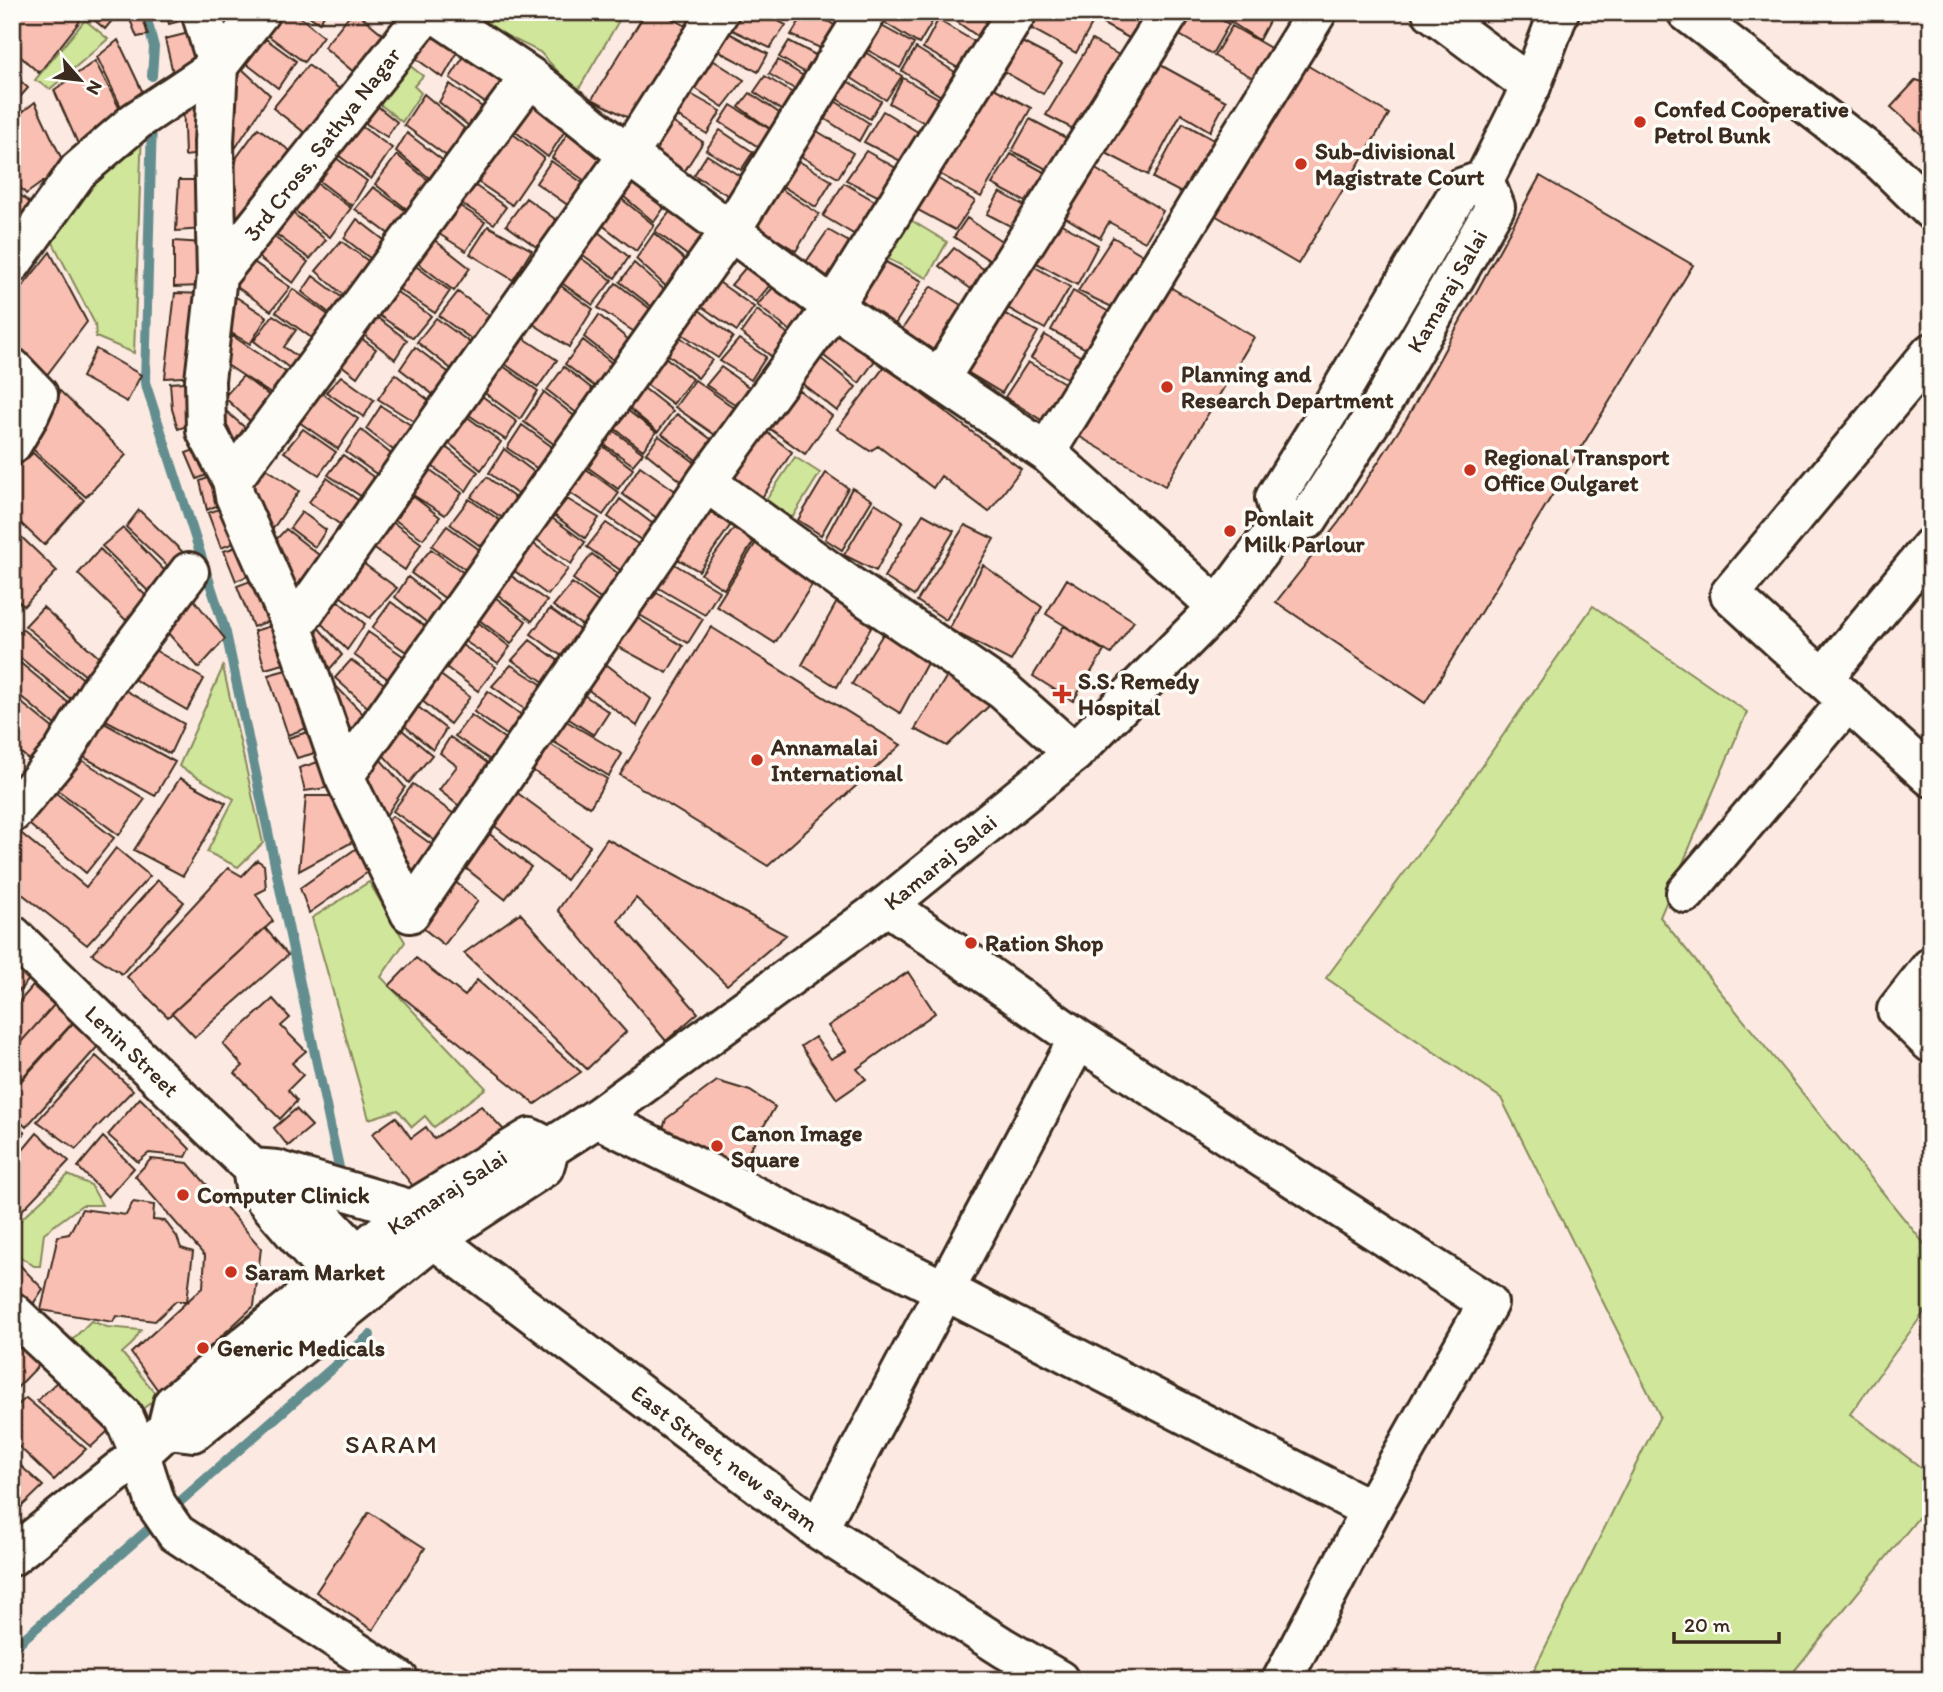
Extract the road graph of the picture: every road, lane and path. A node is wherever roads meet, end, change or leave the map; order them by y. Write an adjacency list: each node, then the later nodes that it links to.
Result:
1 (201, 12): 13 (street)
2 (260, 12): 13 (street)
3 (427, 12): 20 (street, 3rd Cross, Sathya Nagar)
4 (433, 12): 14 (street)
5 (719, 12): 16 (street)
6 (867, 12): 18 (street)
7 (1017, 12): 21 (street)
8 (1170, 12): 24 (street)
9 (1317, 12): 26 (street)
10 (1432, 12): 15 (street)
11 (1559, 12): 15 (street, Kamaraj Salai)
12 (1687, 12): 17 (street)
13 (218, 66): 19 (street); 20 (street)
14 (530, 77): 16 (street); 27 (street)
15 (1531, 86): 31 (street, Kamaraj Salai)
16 (628, 155): 18 (street); 32 (street)
17 (1931, 210)
18 (731, 230): 21 (street); 35 (street)
19 (12, 263)
20 (217, 276): 27 (street)
21 (833, 307): 24 (street); 28 (street)
22 (1931, 353): 33 (street)
23 (12, 368): 25 (street)
24 (940, 378): 26 (street)
25 (12, 444)
26 (1046, 452): 31 (street)
27 (232, 480): 32 (street)
28 (706, 482): 34 (street); 35 (street)
29 (1931, 547): 33 (street)
30 (188, 572): 37 (street)
31 (1218, 607): 34 (street, Kamaraj Salai)
32 (293, 628): 35 (street)
33 (1836, 690): 36 (street); 38 (street)
34 (1074, 753): 39 (street, Kamaraj Salai)
35 (344, 776)
36 (1931, 777)
37 (12, 813)
38 (1686, 893)
39 (887, 905): 42 (street); 44 (street, Kamaraj Salai)
40 (12, 935): 45 (street, Lenin Street)
41 (1931, 967): 43 (street)
42 (1077, 1039): 48 (street); 51 (street)
43 (1931, 1043)
44 (597, 1118): 46 (street, Kamaraj Salai); 48 (street)
45 (265, 1169): 46 (street); 47 (street)
46 (423, 1224): 47 (street, Kamaraj Salai); 52 (street, East Street, new saram)
47 (355, 1278): 50 (street, Kamaraj Salai)
48 (944, 1290): 51 (street); 52 (street)
49 (12, 1312): 50 (street)
50 (154, 1441): 53 (street); 54 (street)
51 (1371, 1510): 56 (street)
52 (818, 1529): 55 (street, East Street, new saram)
53 (12, 1556)
54 (399, 1680)
55 (1059, 1680)
56 (1282, 1680)

